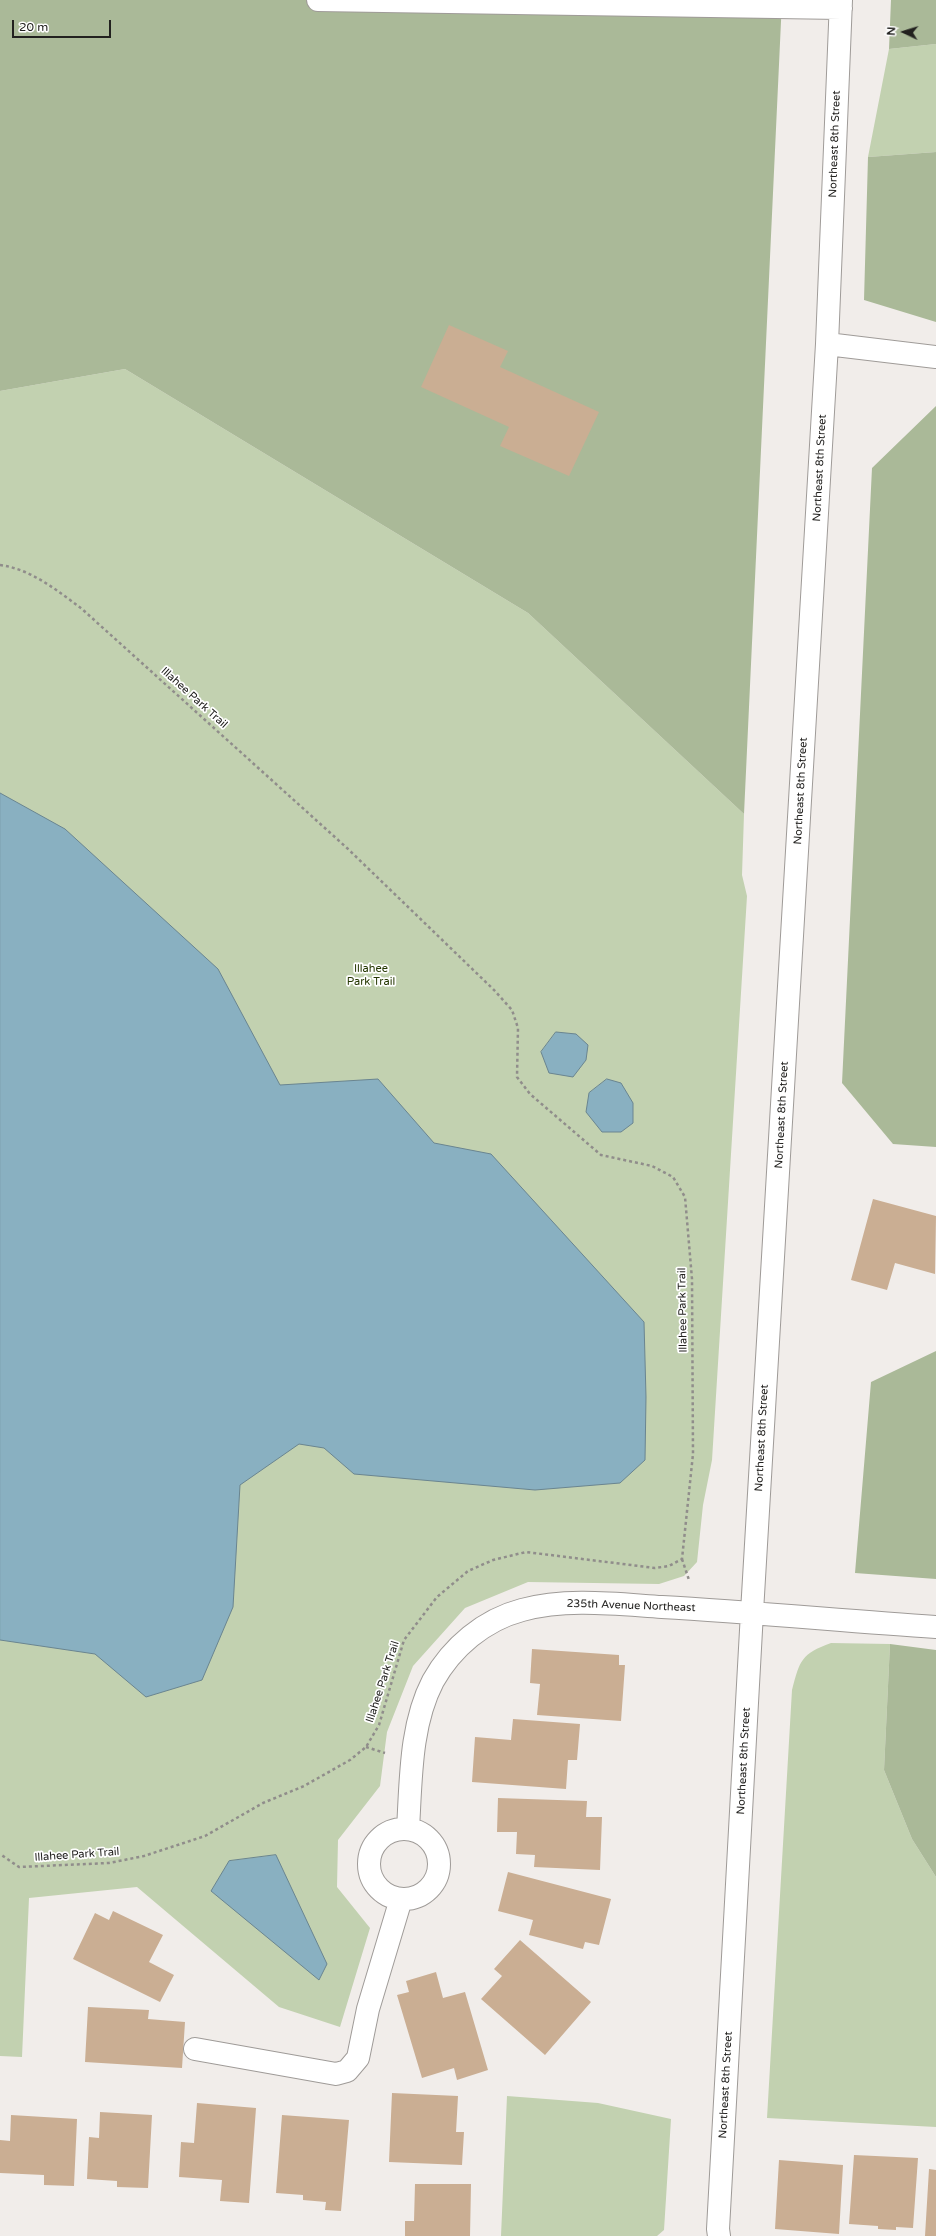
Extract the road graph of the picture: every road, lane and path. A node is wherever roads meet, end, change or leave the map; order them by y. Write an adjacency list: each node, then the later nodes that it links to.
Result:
1 (318, 0): 2 (street)
2 (841, 4): 3 (street, Northeast 8th Street)
3 (827, 344): 4 (street); 6 (street, Northeast 8th Street)
4 (936, 357)
5 (0, 565): 9 (path, Illahee Park Trail)
6 (752, 1612): 7 (street, 235th Avenue Northeast); 8 (street, 235th Avenue Northeast); 12 (street, Northeast 8th Street)
7 (936, 1627)
8 (408, 1829): 10 (street); 10 (street)
9 (0, 1854)
10 (401, 1899): 11 (street)
11 (195, 2049)
12 (717, 2234)

